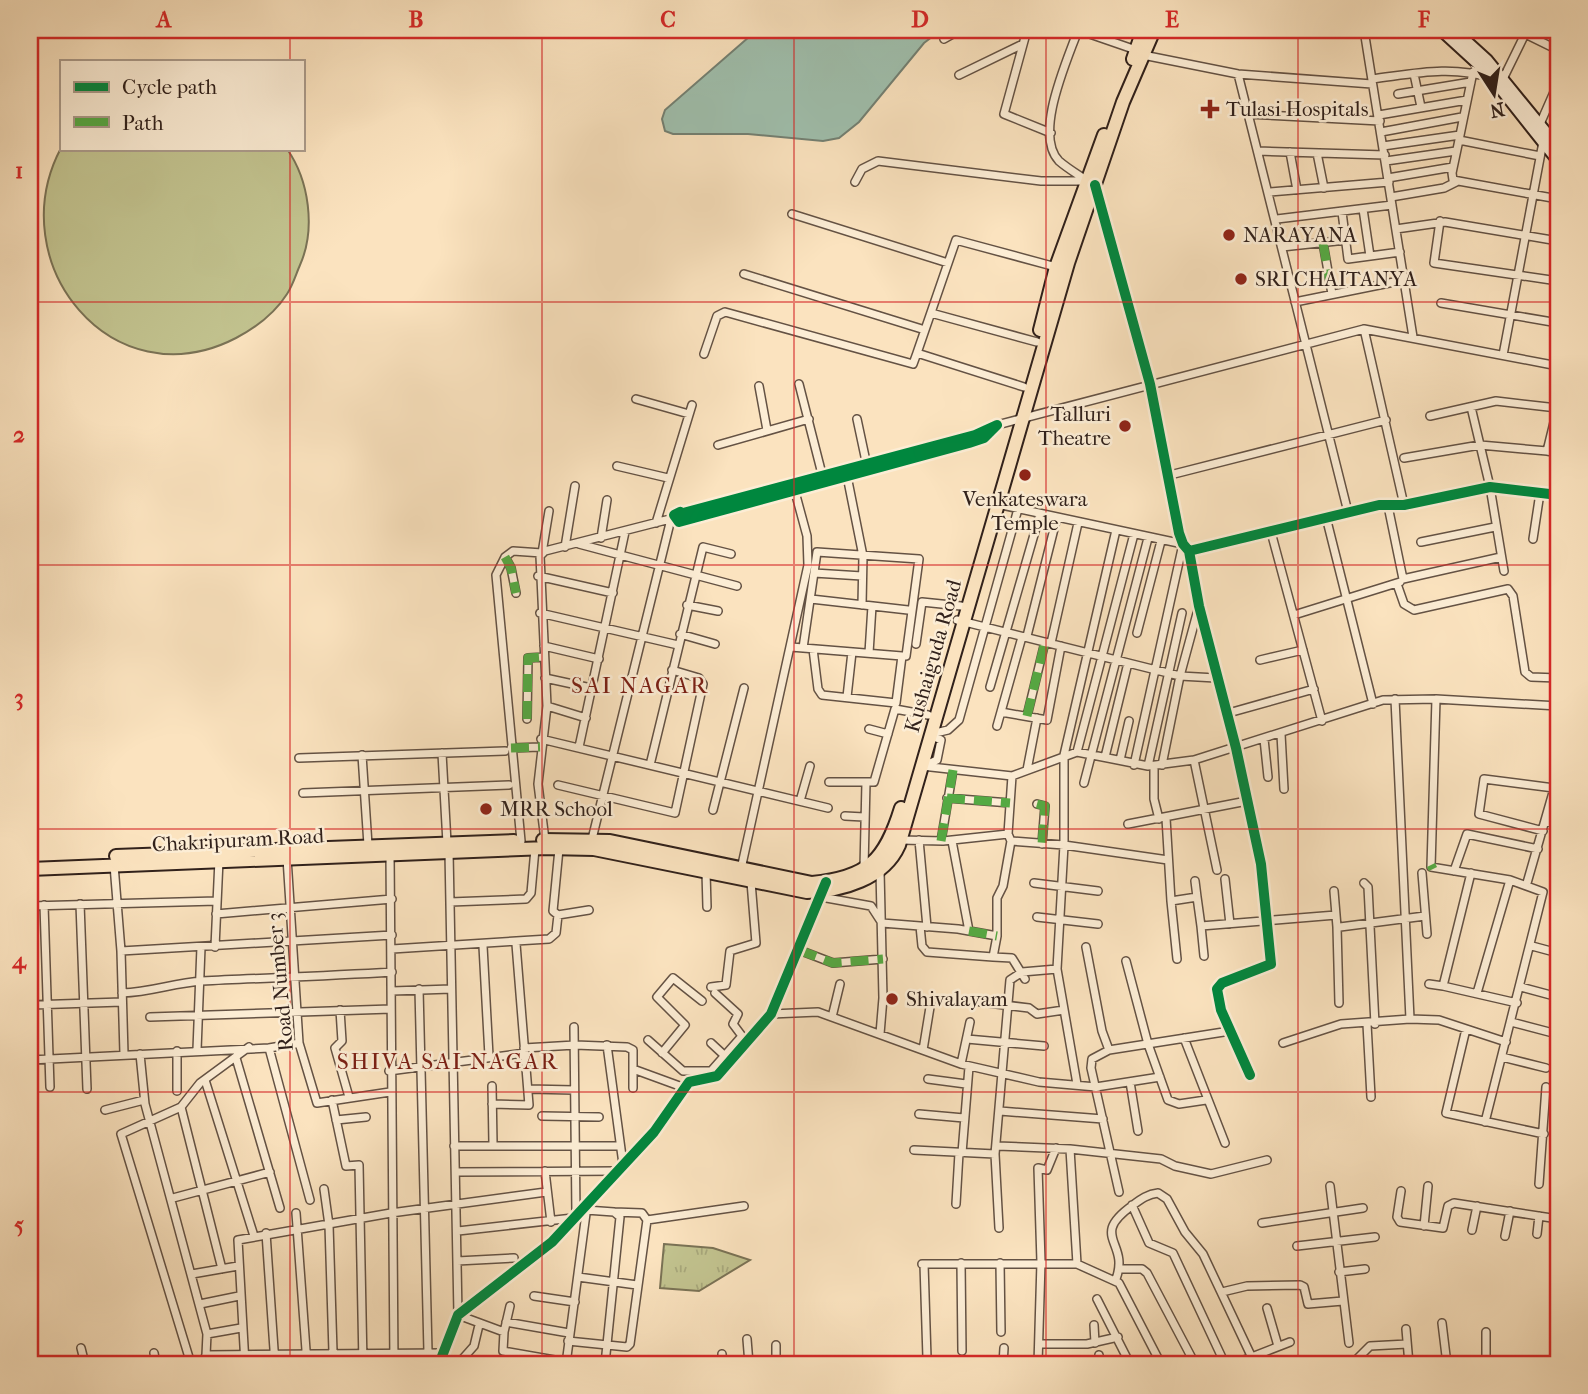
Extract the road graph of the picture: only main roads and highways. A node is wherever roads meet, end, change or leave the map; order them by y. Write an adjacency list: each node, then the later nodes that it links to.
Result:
1 (1143, 30): 5 (main road, Kushaiguda Road)
2 (1154, 30): 5 (main road, Kushaiguda Road)
3 (1441, 30): 6 (main road)
4 (1454, 30): 6 (main road)
5 (1140, 52): 10 (main road, Kushaiguda Road)
6 (1498, 78): 7 (main road); 7 (main road)
7 (1543, 132): 8 (main road); 9 (main road)
8 (1558, 147)
9 (1558, 161)
10 (1091, 183): 11 (main road, Kushaiguda Road); 11 (main road, Kushaiguda Road)
11 (1019, 419): 12 (main road, Kushaiguda Road); 12 (main road, Kushaiguda Road)
12 (960, 621): 18 (main road, Kushaiguda Road); 18 (main road, Kushaiguda Road)
13 (540, 845): 14 (main road, Kushaiguda Road); 14 (main road, Kushaiguda Road); 18 (main road, Kushaiguda Road); 18 (main road, Kushaiguda Road)
14 (448, 847): 15 (main road, Chakripuram Road); 15 (main road, Chakripuram Road)
15 (318, 851): 16 (main road, Chakripuram Road); 17 (main road, Chakripuram Road)
16 (30, 860)
17 (30, 869)
18 (824, 890)

